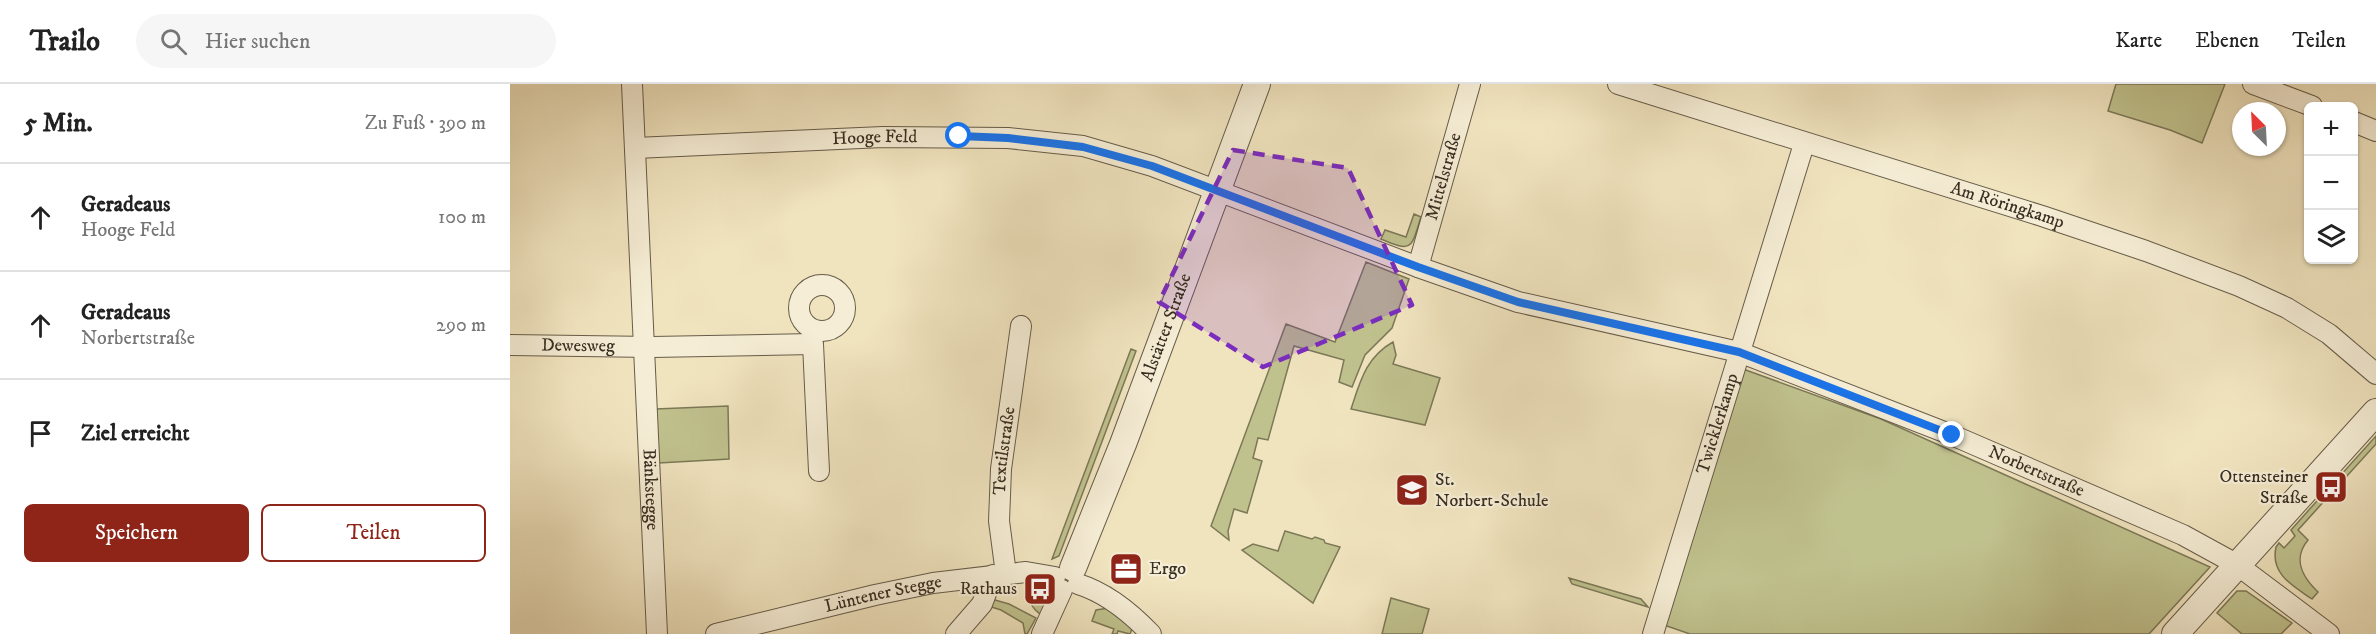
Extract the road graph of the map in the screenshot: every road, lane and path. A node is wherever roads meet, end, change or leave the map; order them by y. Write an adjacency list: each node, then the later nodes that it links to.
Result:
1 (632, 84): 10 (street, Bänkstegge)
2 (1257, 84): 11 (street, Alstätter Straße)
3 (1470, 84): 12 (street, Mittelstraße)
4 (1618, 84): 9 (street, Am Röringkamp)
5 (2253, 84): 6 (street)
6 (2304, 103)
7 (2358, 124): 8 (street)
8 (2376, 131)
9 (1804, 144): 16 (street, Twicklerkamp); 17 (street, Am Röringkamp)
10 (635, 148): 11 (street, Hooge Feld); 15 (street, Bänkstegge)
11 (1216, 191): 12 (street, Norbertstraße); 22 (street, Alstätter Straße)
12 (1418, 267): 16 (street, Norbertstraße)
13 (1021, 326): 21 (street, Textilstraße)
14 (510, 345): 15 (street, Dewesweg)
15 (644, 347): 19 (street); 23 (street, Bänkstegge)
16 (1739, 352): 20 (street, Norbertstraße); 28 (street, Twicklerkamp)
17 (2376, 374)
18 (2376, 412): 20 (street)
19 (819, 471)
20 (2236, 564): 29 (street); 30 (street, Norbertstraße)
21 (999, 574): 22 (street, Lüntener Stegge); 24 (street, Lüntener Stegge); 25 (street)
22 (1067, 580): 26 (street); 27 (street, Lüntener Stegge)
23 (657, 634)
24 (716, 634)
25 (956, 634)
26 (1042, 634)
27 (1151, 634)
28 (1653, 634)
29 (2175, 634)
30 (2329, 634)

